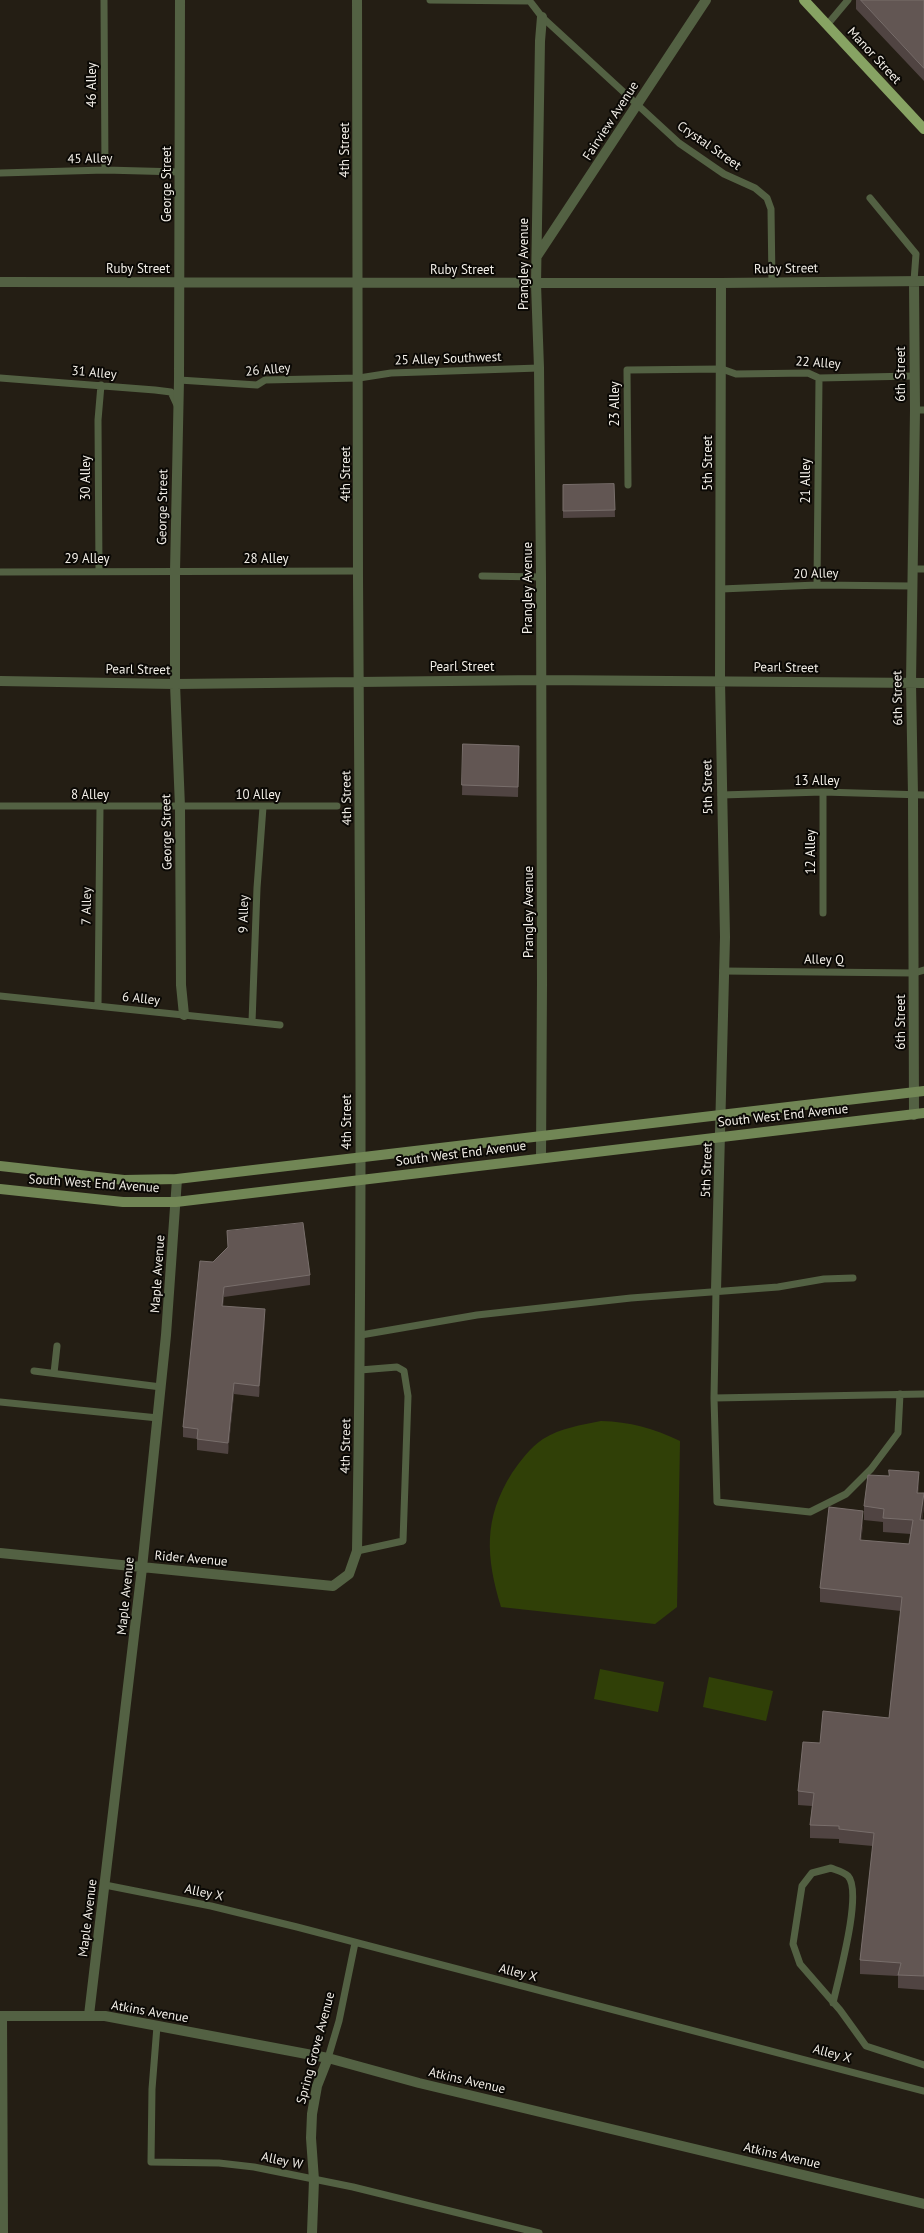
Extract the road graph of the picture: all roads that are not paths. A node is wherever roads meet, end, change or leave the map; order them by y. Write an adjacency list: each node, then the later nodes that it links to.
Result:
1 (104, 0): 13 (lane, 46 Alley)
2 (180, 0): 14 (street, George Street)
3 (357, 0): 21 (street, 4th Street)
4 (430, 0): 8 (lane)
5 (706, 0): 11 (street, Fairview Avenue)
6 (804, 0): 10 (main road, Manor Street)
7 (848, 0): 10 (lane)
8 (529, 1): 9 (lane, Crystal Street)
9 (542, 18): 11 (lane, Crystal Street); 17 (street, Prangley Avenue)
10 (827, 25): 12 (main road, Manor Street)
11 (638, 104): 17 (street, Fairview Avenue); 23 (lane, Crystal Street)
12 (924, 129)
13 (105, 170): 14 (lane, 45 Alley); 15 (lane, 45 Alley)
14 (180, 172): 20 (street, George Street)
15 (0, 173)
16 (870, 198): 18 (lane)
17 (537, 256): 24 (street, Prangley Avenue)
18 (919, 281): 23 (street, Ruby Street); 27 (street, 6th Street)
19 (0, 282): 20 (street, Ruby Street)
20 (179, 282): 21 (street, Ruby Street); 31 (street, George Street)
21 (359, 282): 24 (street, Ruby Street); 29 (street, 4th Street)
22 (721, 283): 23 (street, Ruby Street); 24 (street, Ruby Street); 26 (street, 5th Street)
23 (772, 283)
24 (536, 284): 25 (street, Prangley Avenue)
25 (539, 368): 29 (lane, 25 Alley Southwest); 43 (street, Prangley Avenue)
26 (722, 369): 30 (lane, 22 Alley); 35 (lane, 23 Alley); 46 (street, 5th Street)
27 (914, 376): 30 (lane, 22 Alley); 34 (street, 6th Street)
28 (0, 378): 32 (lane, 31 Alley)
29 (359, 378): 31 (lane, 26 Alley); 40 (street, 4th Street)
30 (819, 378): 44 (lane, 21 Alley)
31 (179, 380): 33 (street, George Street)
32 (101, 385): 33 (lane, 31 Alley); 38 (lane, 30 Alley)
33 (178, 405): 39 (street, George Street)
34 (919, 410): 36 (street, 6th Street)
35 (628, 485)
36 (912, 569): 37 (lane); 45 (street, 6th Street)
37 (924, 569)
38 (99, 571): 39 (lane, 29 Alley); 41 (lane, 29 Alley)
39 (174, 571): 40 (lane, 28 Alley); 53 (street, George Street)
40 (358, 571): 47 (street, 4th Street)
41 (0, 572)
42 (482, 576): 43 (lane)
43 (541, 577): 48 (street, Prangley Avenue)
44 (817, 585): 45 (lane, 20 Alley); 46 (lane, 20 Alley)
45 (912, 586): 51 (street, 6th Street)
46 (720, 589): 50 (street, 5th Street)
47 (359, 680): 48 (street, Pearl Street); 53 (street, Pearl Street); 76 (street, 4th Street)
48 (541, 680): 50 (street, Pearl Street); 74 (street, Prangley Avenue)
49 (0, 681): 53 (street, Pearl Street)
50 (720, 681): 51 (street, Pearl Street); 55 (street, 5th Street)
51 (911, 683): 52 (street, Pearl Street); 56 (street, 6th Street)
52 (924, 683)
53 (175, 684): 61 (street, George Street)
54 (823, 792): 55 (lane, 13 Alley); 56 (lane, 13 Alley); 63 (lane, 12 Alley)
55 (721, 795): 64 (street, 5th Street)
56 (913, 795): 57 (lane, 13 Alley); 65 (street, 6th Street)
57 (924, 795)
58 (0, 806): 60 (lane, 8 Alley)
59 (337, 806): 62 (lane, 10 Alley)
60 (100, 807): 61 (lane, 8 Alley); 67 (lane, 7 Alley)
61 (180, 807): 62 (lane, 10 Alley); 68 (street, George Street)
62 (263, 807): 69 (lane, 9 Alley)
63 (823, 913)
64 (724, 971): 65 (lane, Alley Q); 73 (street, 5th Street)
65 (919, 971): 71 (street, 6th Street)
66 (0, 996): 67 (lane, 6 Alley)
67 (98, 1006): 68 (lane, 6 Alley)
68 (184, 1015): 69 (lane, 6 Alley)
69 (252, 1022): 70 (lane, 6 Alley)
70 (280, 1025)
71 (919, 1092): 72 (street, 6th Street); 73 (main road, South West End Avenue)
72 (919, 1114): 75 (main road, South West End Avenue)
73 (721, 1115): 74 (main road, South West End Avenue); 75 (street, 5th Street)
74 (541, 1136): 76 (main road, South West End Avenue); 77 (street, Prangley Avenue)
75 (721, 1136): 77 (main road, South West End Avenue); 84 (street, 5th Street)
76 (359, 1157): 79 (main road, South West End Avenue); 80 (street, 4th Street)
77 (541, 1158): 80 (main road, South West End Avenue)
78 (0, 1166): 79 (main road, South West End Avenue)
79 (177, 1179): 82 (street, Maple Avenue)
80 (360, 1180): 82 (main road, South West End Avenue); 85 (street, 4th Street)
81 (0, 1189): 82 (main road, South West End Avenue)
82 (176, 1202): 90 (street, Maple Avenue)
83 (853, 1278): 84 (lane)
84 (716, 1290): 85 (lane); 93 (lane)
85 (361, 1335): 87 (street, 4th Street)
86 (56, 1346): 89 (lane)
87 (360, 1370): 96 (street, 4th Street); 96 (lane)
88 (34, 1371): 89 (lane)
89 (54, 1373): 90 (lane)
90 (161, 1387): 95 (street, Maple Avenue)
91 (900, 1394): 92 (lane); 93 (lane); 93 (lane)
92 (924, 1394)
93 (714, 1398)
94 (0, 1402): 95 (lane)
95 (158, 1418): 98 (street, Maple Avenue)
96 (357, 1551): 99 (street, 4th Street)
97 (0, 1553): 98 (street, Rider Avenue)
98 (142, 1568): 99 (street, Rider Avenue); 100 (street, Maple Avenue)
99 (333, 1586)
100 (105, 1885): 101 (lane, Alley X); 103 (street, Maple Avenue)
101 (355, 1943): 106 (lane, Spring Grove Avenue); 108 (lane, Alley X)
102 (833, 2003): 102 (lane); 107 (lane)
103 (89, 2015): 104 (street, Atkins Avenue); 105 (street, Atkins Avenue)
104 (1, 2016): 109 (street)
105 (157, 2026): 106 (street, Atkins Avenue); 110 (lane, Alley W)
106 (328, 2058): 110 (street, Spring Grove Avenue); 111 (street, Atkins Avenue)
107 (924, 2065)
108 (924, 2091)
109 (1, 2154): 112 (street)
110 (314, 2180): 113 (street, Spring Grove Avenue); 114 (lane, Alley W)
111 (924, 2204)
112 (3, 2233)
113 (312, 2233)
114 (539, 2233)

